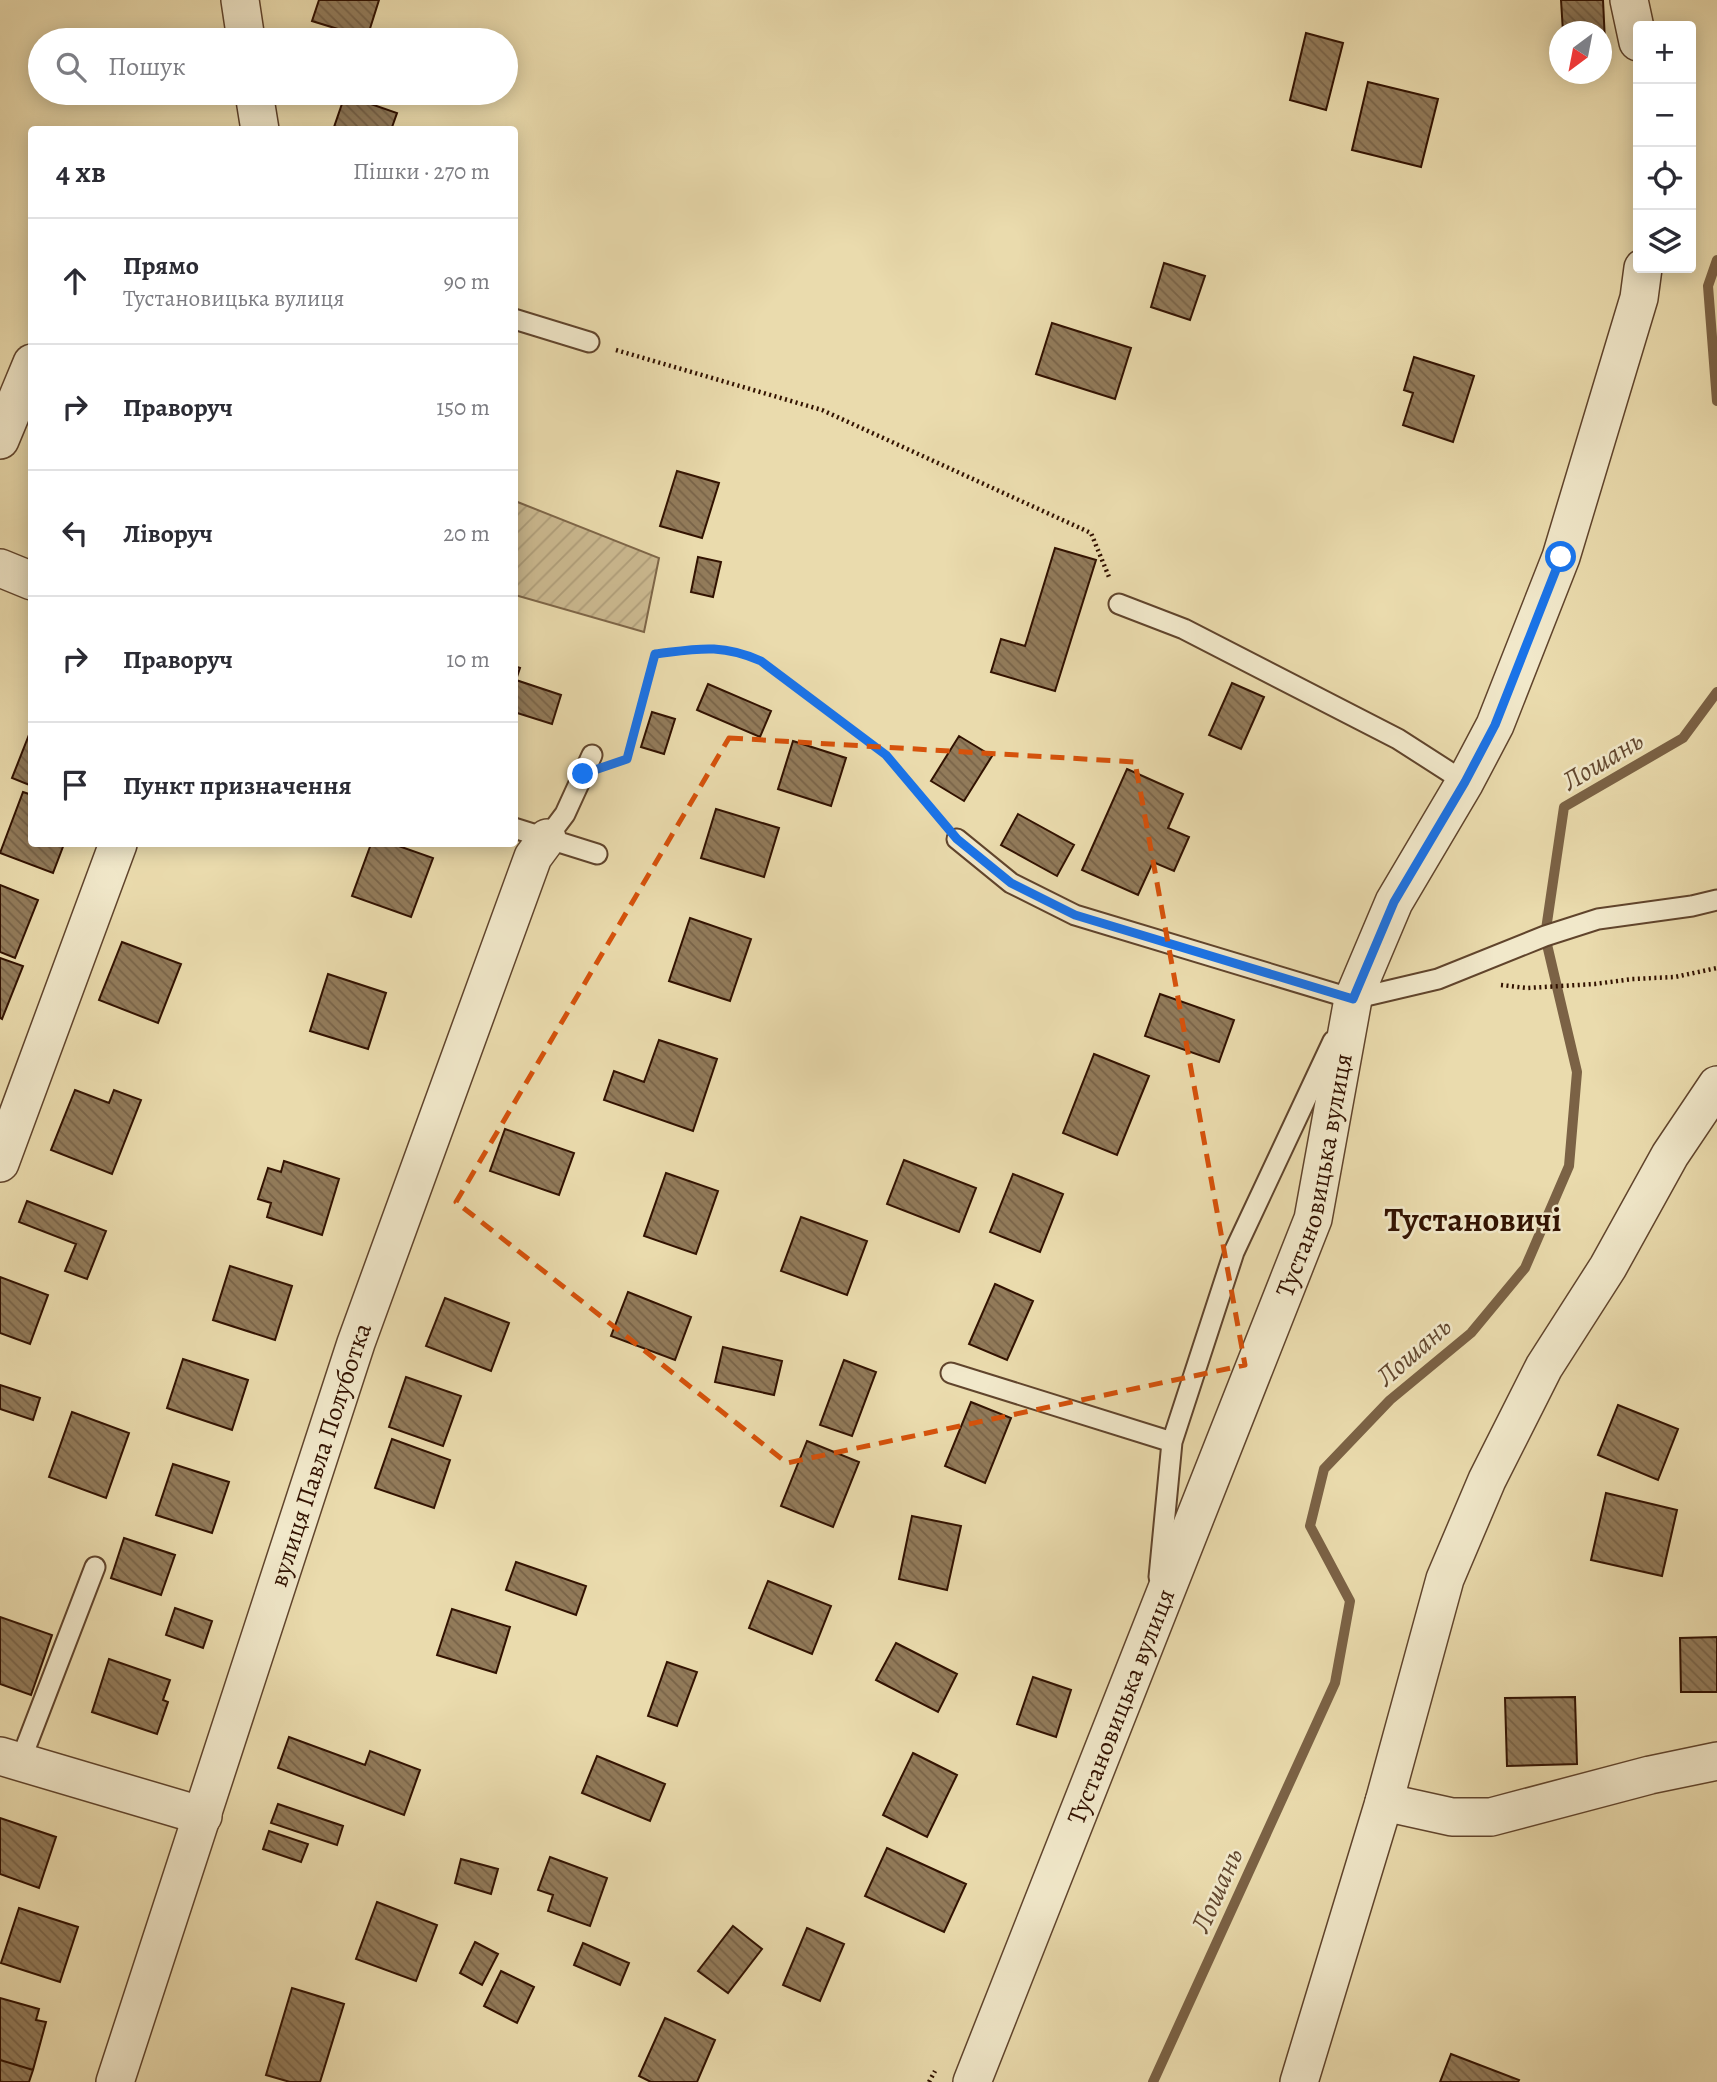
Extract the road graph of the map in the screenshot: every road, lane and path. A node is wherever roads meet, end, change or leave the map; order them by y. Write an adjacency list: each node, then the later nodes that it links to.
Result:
1 (240, 0): 6 (street)
2 (1629, 0): 4 (street)
3 (1646, 0): 5 (street)
4 (1634, 21)
5 (1642, 21)
6 (244, 28)
7 (256, 105): 8 (street)
8 (259, 126)
9 (1642, 273): 19 (street, Тустановицька вулиця)
10 (518, 319): 11 (lane)
11 (589, 342): 16 (path)
12 (28, 373): 13 (street)
13 (0, 440)
14 (0, 568): 15 (street)
15 (28, 579)
16 (1119, 604): 19 (lane)
17 (592, 755): 18 (lane)
18 (583, 774): 20 (lane); 21 (path)
19 (1465, 782): 27 (street, Тустановицька вулиця)
20 (531, 833): 23 (lane); 37 (street, вулиця Павла Полуботка)
21 (957, 839): 27 (lane)
22 (117, 847): 29 (street)
23 (597, 854)
24 (1717, 900): 27 (lane)
25 (1717, 968): 26 (path)
26 (1527, 988)
27 (1353, 999): 31 (lane); 33 (street, Тустановицька вулиця)
28 (1717, 1085): 36 (street)
29 (0, 1163)
30 (951, 1373): 31 (lane)
31 (1172, 1442): 33 (lane)
32 (96, 1567): 34 (lane)
33 (1154, 1626): 39 (street, Тустановицька вулиця)
34 (10, 1759): 37 (street)
35 (1717, 1761): 36 (street)
36 (1384, 1802): 40 (street)
37 (203, 1816): 38 (street, вулиця Павла Полуботка)
38 (115, 2082)
39 (972, 2082)
40 (1299, 2082)

